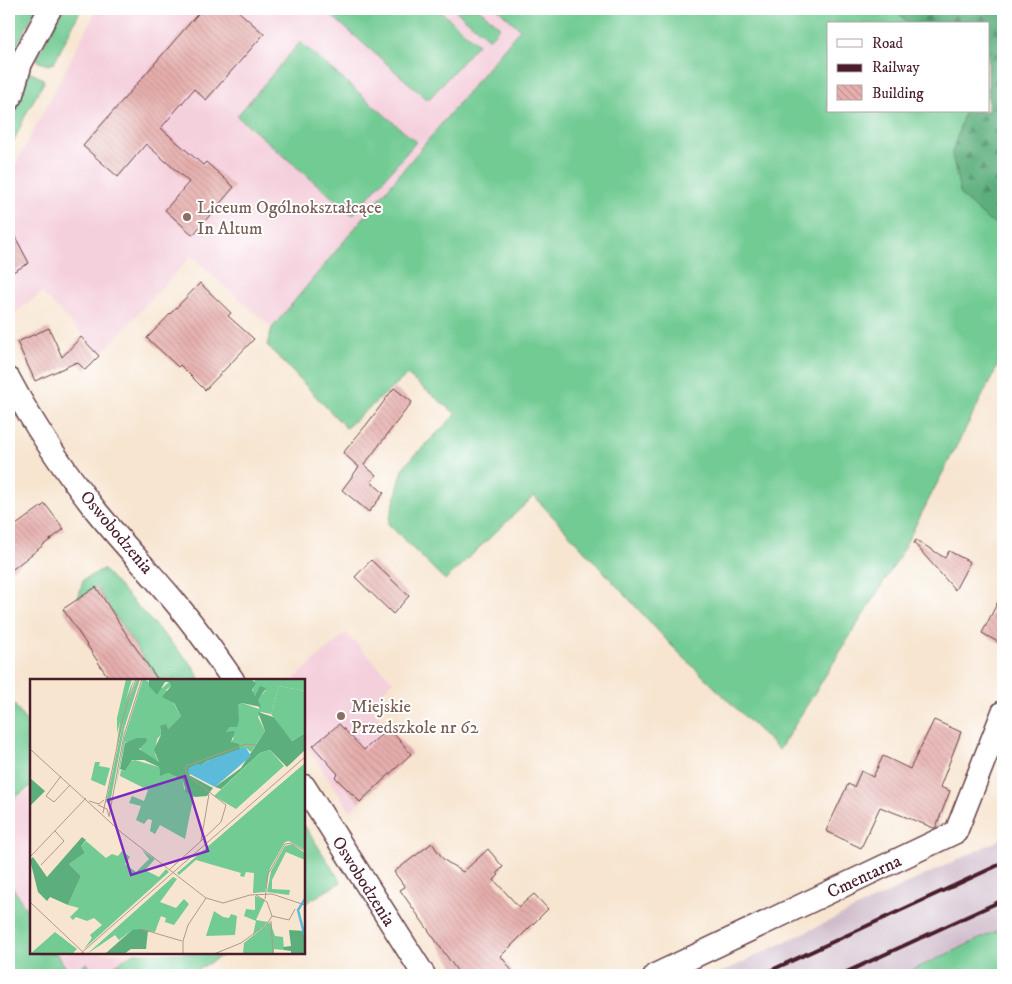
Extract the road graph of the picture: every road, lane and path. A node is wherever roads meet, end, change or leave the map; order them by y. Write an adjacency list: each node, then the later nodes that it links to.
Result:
1 (50, 9): 2 (street)
2 (15, 70): 3 (street)
3 (9, 100)
4 (9, 379): 5 (street, Oswobodzenia)
5 (232, 679)
6 (1003, 712): 9 (street, Cmentarna)
7 (305, 788): 8 (street, Oswobodzenia)
8 (424, 975)
9 (655, 975)

